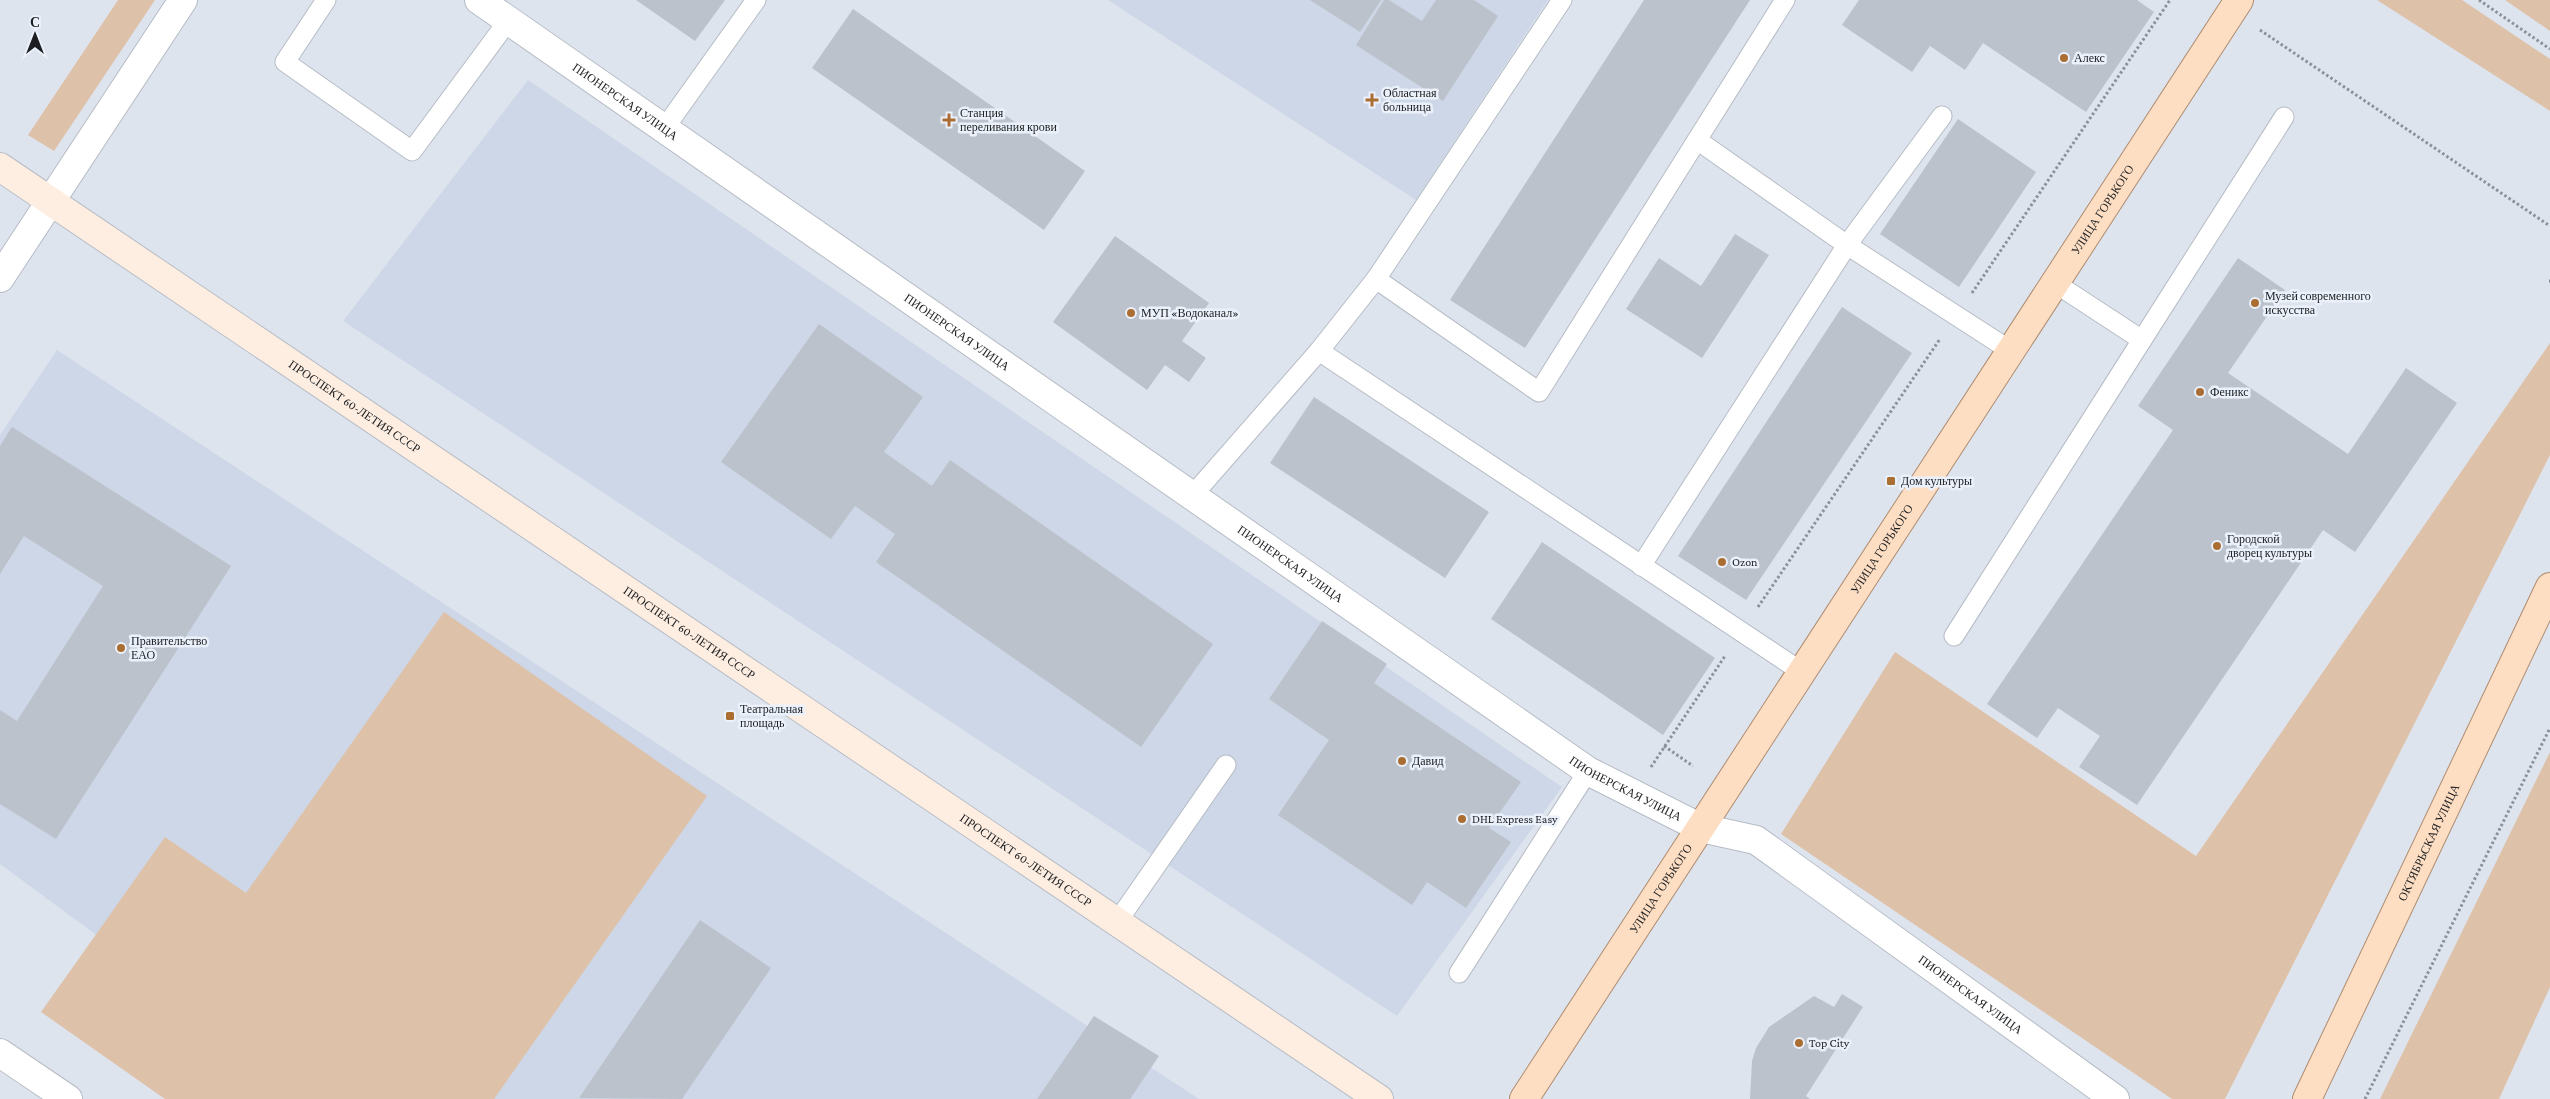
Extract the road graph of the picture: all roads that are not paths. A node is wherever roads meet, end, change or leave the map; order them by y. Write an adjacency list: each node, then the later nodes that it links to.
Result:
1 (183, 0): 14 (street)
2 (326, 0): 8 (lane)
3 (479, 0): 8 (street, ПИОНЕРСКАЯ УЛИЦА)
4 (756, 0): 11 (lane)
5 (1562, 0): 17 (lane)
6 (1785, 0): 12 (lane)
7 (2236, 6): 18 (main road, УЛИЦА ГОРЬКОГО)
8 (508, 21): 11 (street, ПИОНЕРСКАЯ УЛИЦА)
9 (1942, 116): 15 (lane)
10 (2284, 117): 19 (lane)
11 (664, 129): 22 (street, ПИОНЕРСКАЯ УЛИЦА)
12 (1697, 140): 15 (lane); 17 (lane)
13 (0, 166): 14 (main road, ПРОСПЕКТ 60-ЛЕТИЯ СССР)
14 (51, 201): 16 (street); 30 (main road, ПРОСПЕКТ 60-ЛЕТИЯ СССР)
15 (1847, 245): 21 (lane); 23 (lane)
16 (0, 278)
17 (1376, 279): 20 (lane)
18 (2055, 283): 19 (lane); 21 (main road, УЛИЦА ГОРЬКОГО)
19 (2142, 340): 25 (lane)
20 (1319, 351): 22 (lane); 23 (lane)
21 (2011, 351): 26 (main road, УЛИЦА ГОРЬКОГО)
22 (1192, 496): 28 (street, ПИОНЕРСКАЯ УЛИЦА)
23 (1641, 566): 26 (lane)
24 (2550, 587): 37 (main road, ОКТЯБРЬСКАЯ УЛИЦА)
25 (1954, 636)
26 (1802, 672): 29 (main road, УЛИЦА ГОРЬКОГО)
27 (1226, 765): 30 (lane)
28 (1588, 771): 29 (street, ПИОНЕРСКАЯ УЛИЦА); 31 (lane)
29 (1701, 828): 35 (main road, УЛИЦА ГОРЬКОГО); 36 (street, ПИОНЕРСКАЯ УЛИЦА)
30 (1118, 922): 33 (main road, ПРОСПЕКТ 60-ЛЕТИЯ СССР)
31 (1459, 973)
32 (0, 1053): 34 (street)
33 (1375, 1098)
34 (68, 1099)
35 (1524, 1099)
36 (2115, 1099)
37 (2307, 1099)

